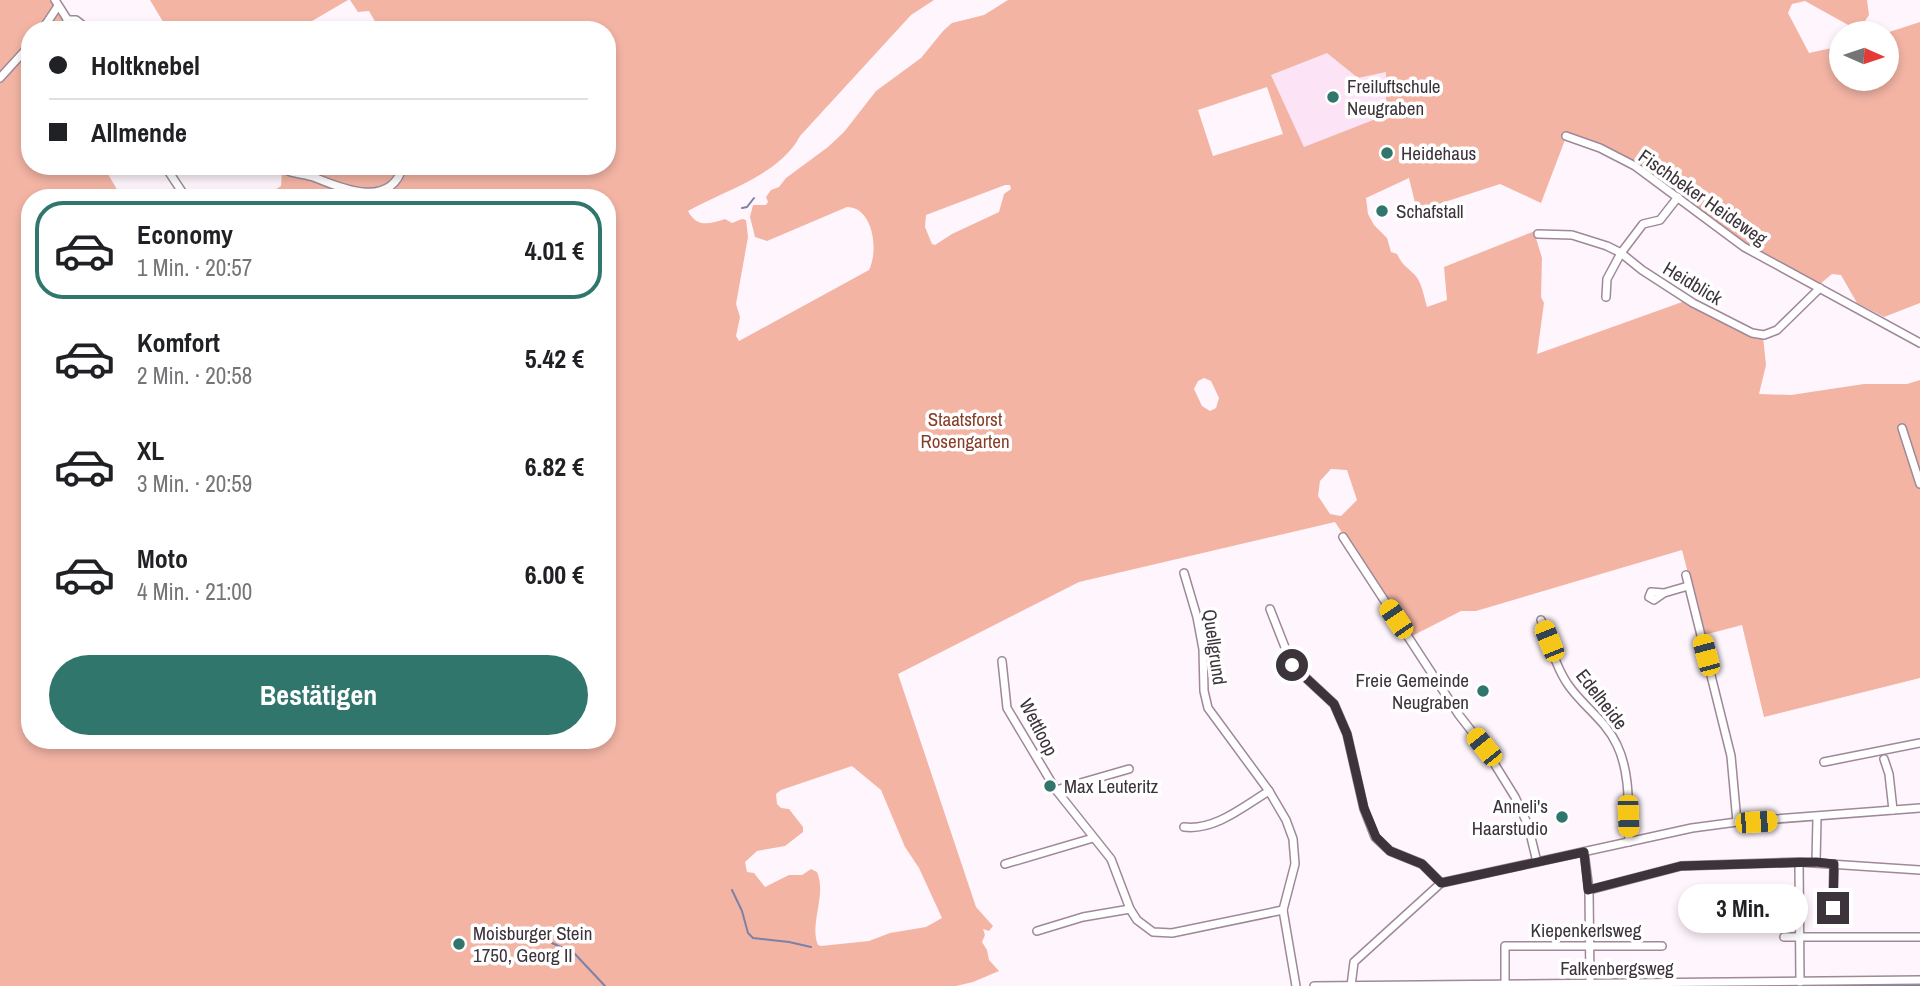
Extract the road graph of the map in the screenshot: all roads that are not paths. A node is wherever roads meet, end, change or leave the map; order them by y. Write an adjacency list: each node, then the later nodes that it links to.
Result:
1 (57, 3): 2 (street); 3 (street)
2 (67, 20): 4 (street)
3 (47, 21)
4 (77, 21)
5 (21, 55): 6 (street)
6 (0, 78)
7 (1566, 136): 12 (street, Fischbeker Heideweg)
8 (300, 175): 10 (street)
9 (399, 175): 11 (street)
10 (346, 189)
11 (378, 189)
12 (1678, 197): 14 (street); 15 (street, Fischbeker Heideweg)
13 (1538, 234): 14 (street, Heidblick)
14 (1621, 253): 15 (street, Heidblick); 16 (street)
15 (1820, 288): 17 (street, Fischbeker Heideweg)
16 (1606, 298)
17 (1920, 342)
18 (1902, 428): 19 (street)
19 (1920, 484)
20 (1343, 537): 42 (street)
21 (1184, 573): 33 (street, Quellgrund)
22 (1686, 575): 23 (street)
23 (1688, 586): 24 (street); 37 (street)
24 (1664, 593)
25 (1270, 609): 48 (street)
26 (1541, 620): 40 (street, Edelheide)
27 (1002, 662): 32 (street, Wettloop)
28 (1920, 743): 30 (street)
29 (1884, 759): 35 (street)
30 (1824, 762)
31 (1129, 769): 32 (street)
32 (1056, 790): 39 (street, Wettloop)
33 (1269, 790): 38 (street); 52 (street, Quellgrund)
34 (1920, 808): 35 (street)
35 (1893, 810): 36 (street)
36 (1817, 818): 37 (street); 44 (street)
37 (1737, 822): 40 (street)
38 (1184, 827)
39 (1093, 838): 45 (street); 51 (street, Wettloop)
40 (1629, 842): 41 (street)
41 (1584, 852): 42 (street); 49 (street)
42 (1537, 862): 48 (street)
43 (1799, 862): 44 (street); 49 (street); 55 (street)
44 (1816, 862): 46 (street)
45 (1005, 864)
46 (1834, 864): 47 (street); 50 (street)
47 (1920, 870)
48 (1441, 883): 66 (street)
49 (1588, 890): 57 (street)
50 (1833, 908)
51 (1130, 909): 52 (street, Wettloop); 53 (street)
52 (1283, 910): 64 (street, Quellgrund)
53 (1037, 931)
54 (1784, 937): 55 (street)
55 (1801, 937): 56 (street); 60 (street)
56 (1920, 937)
57 (1590, 946): 58 (street, Kiepenkerlsweg); 61 (street, Kiepenkerlsweg); 62 (street)
58 (1662, 946)
59 (1920, 980): 60 (street, Falkenbergsweg)
60 (1800, 982): 62 (street, Falkenbergsweg)
61 (1505, 983): 63 (street, Falkenbergsweg); 66 (street, Falkenbergsweg)
62 (1590, 984): 63 (street, Falkenbergsweg)
63 (1572, 985)
64 (1296, 986)
65 (1314, 986): 66 (street, Falkenbergsweg)
66 (1351, 986)

